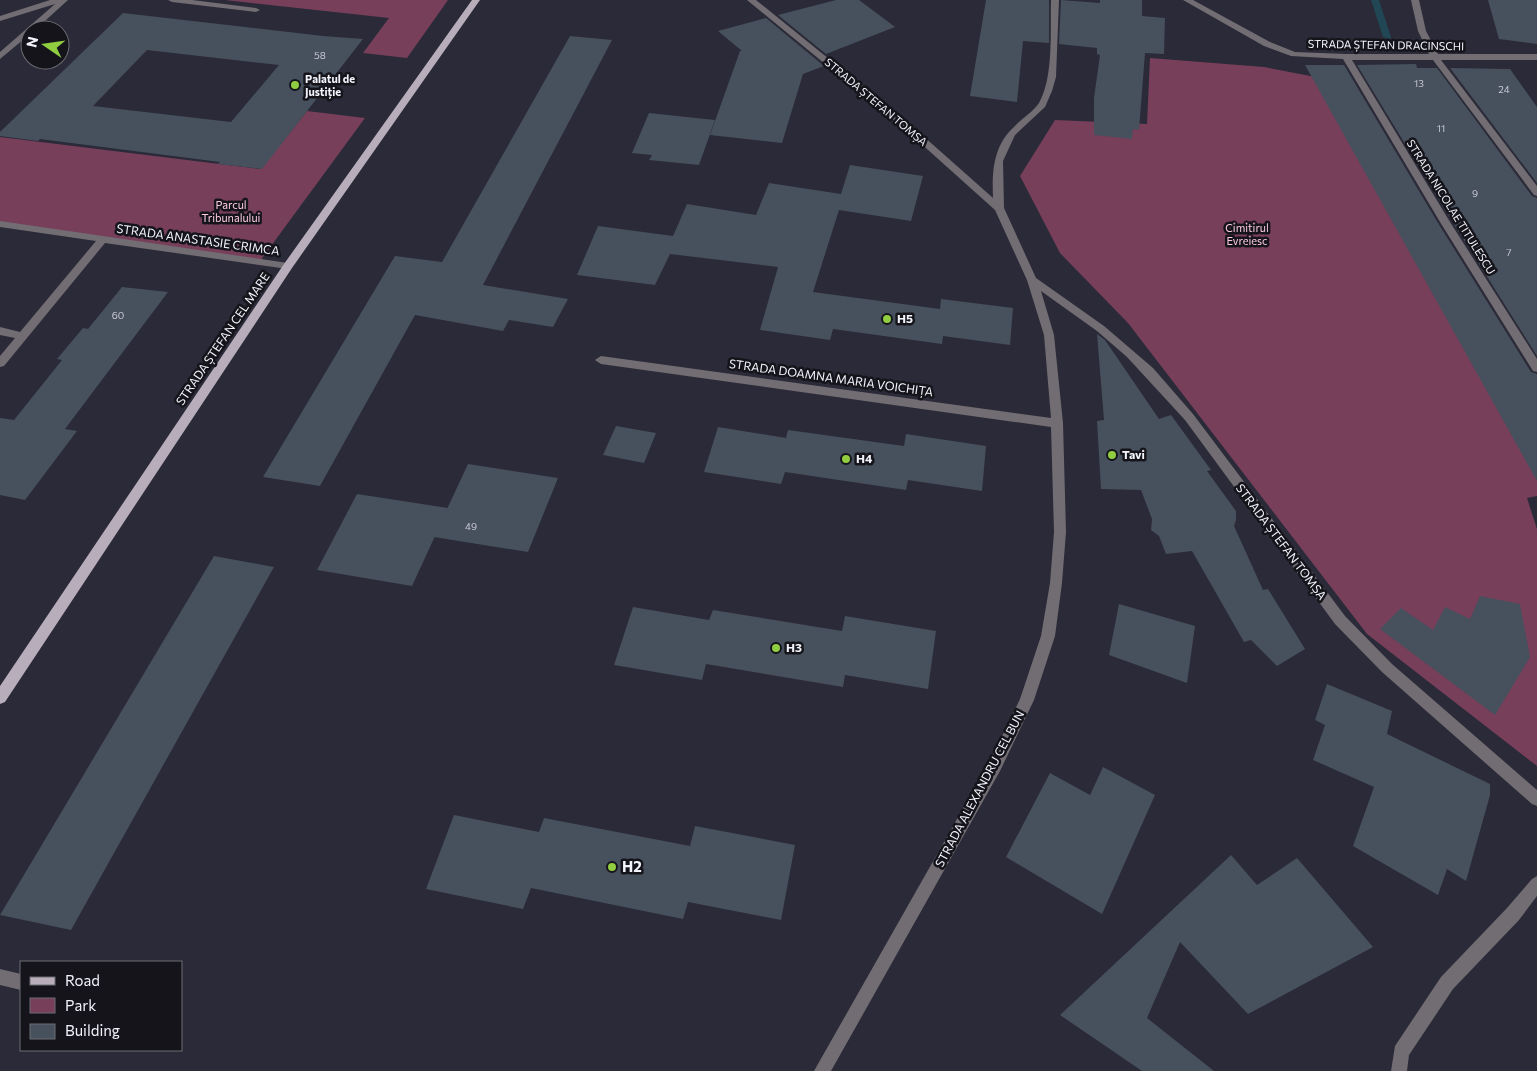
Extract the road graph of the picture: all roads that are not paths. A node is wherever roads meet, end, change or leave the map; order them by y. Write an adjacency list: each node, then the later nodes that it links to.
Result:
1 (58, 0): 10 (street)
2 (64, 0): 11 (street)
3 (172, 0): 9 (street)
4 (476, 0): 19 (main road, STRADA ȘTEFAN CEL MARE)
5 (751, 0): 16 (street, STRADA ȘTEFAN TOMȘA)
6 (1055, 0): 16 (street, STRADA ALEXANDRU CEL BUN)
7 (1187, 0): 12 (street, STRADA ȘTEFAN DRACINSCHI)
8 (1415, 0): 13 (street)
9 (256, 10)
10 (0, 19)
11 (0, 56)
12 (1346, 57): 13 (street, STRADA ȘTEFAN DRACINSCHI); 25 (street, STRADA NICOLAE TITULESCU)
13 (1435, 57): 14 (street, STRADA ȘTEFAN DRACINSCHI); 15 (street)
14 (1537, 57)
15 (1537, 193)
16 (999, 208): 20 (street, STRADA ALEXANDRU CEL BUN)
17 (0, 224): 18 (street, STRADA ANASTASIE CRIMCA)
18 (103, 239): 19 (street, STRADA ANASTASIE CRIMCA); 22 (street, STRADA ANASTASIE CRIMCA)
19 (288, 266): 27 (main road, STRADA ȘTEFAN CEL MARE)
20 (1032, 280): 26 (street, STRADA ALEXANDRU CEL BUN); 28 (street, STRADA ȘTEFAN TOMȘA)
21 (0, 331): 22 (street)
22 (23, 336): 24 (street, STRADA ANASTASIE CRIMCA)
23 (601, 360): 26 (street, STRADA DOAMNA MARIA VOICHIȚA)
24 (0, 363)
25 (1537, 368)
26 (1057, 423): 32 (street, STRADA ALEXANDRU CEL BUN)
27 (0, 698)
28 (1537, 799)
29 (1537, 884): 33 (street)
30 (0, 976): 31 (street)
31 (20, 982)
32 (822, 1071)
33 (1400, 1071)

